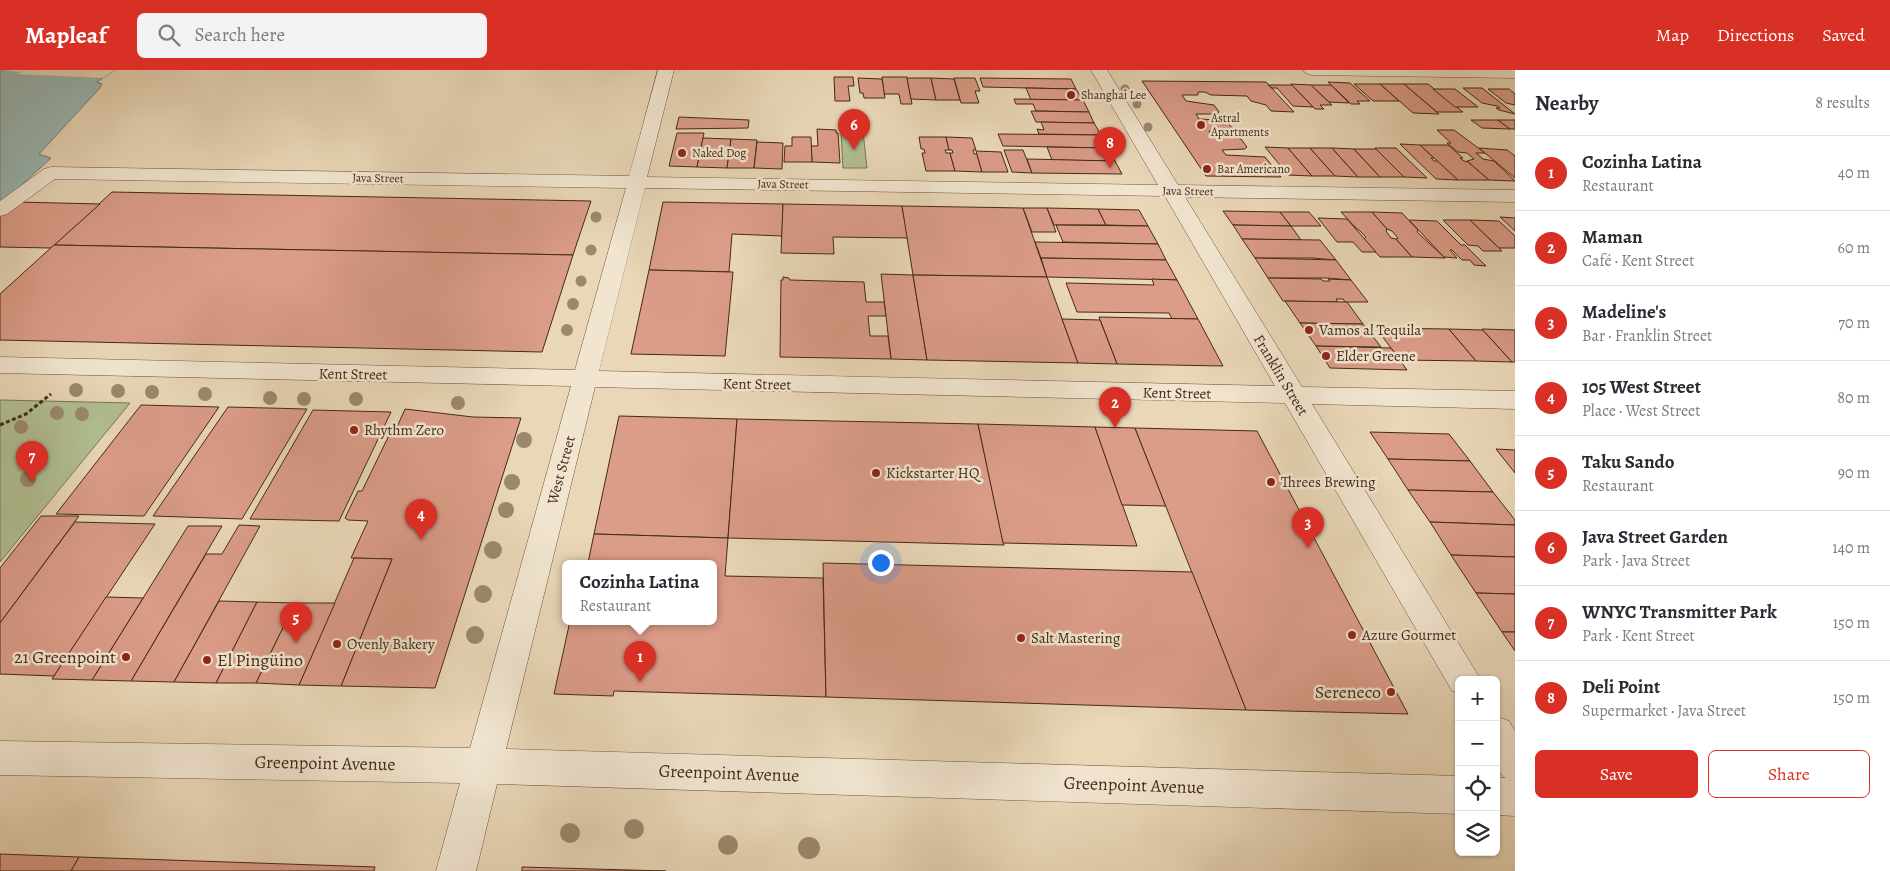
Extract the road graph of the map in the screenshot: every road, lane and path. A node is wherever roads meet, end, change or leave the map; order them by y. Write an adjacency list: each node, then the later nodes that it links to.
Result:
1 (666, 70): 5 (street, West Street)
2 (1099, 70): 6 (street, Franklin Street)
3 (1311, 70): 4 (street)
4 (1515, 73)
5 (637, 182): 6 (street, Java Street); 8 (street, Java Street); 11 (street, West Street)
6 (1171, 190): 7 (street, Java Street); 12 (street, Franklin Street)
7 (1515, 196)
8 (0, 210)
9 (0, 366): 10 (street, Kent Street)
10 (78, 367): 11 (street, Kent Street); 14 (path)
11 (585, 380): 12 (street, Kent Street); 19 (street, West Street)
12 (1293, 396): 13 (street, Kent Street); 15 (street, Franklin Street)
13 (1515, 400)
14 (0, 425)
15 (1462, 676)
16 (1500, 740): 18 (street)
17 (0, 758): 19 (street, Greenpoint Avenue)
18 (1515, 764)
19 (483, 766): 20 (street, Greenpoint Avenue); 23 (street, West Street)
20 (1455, 795)
21 (1500, 796): 22 (street)
22 (1515, 797)
23 (456, 871)

